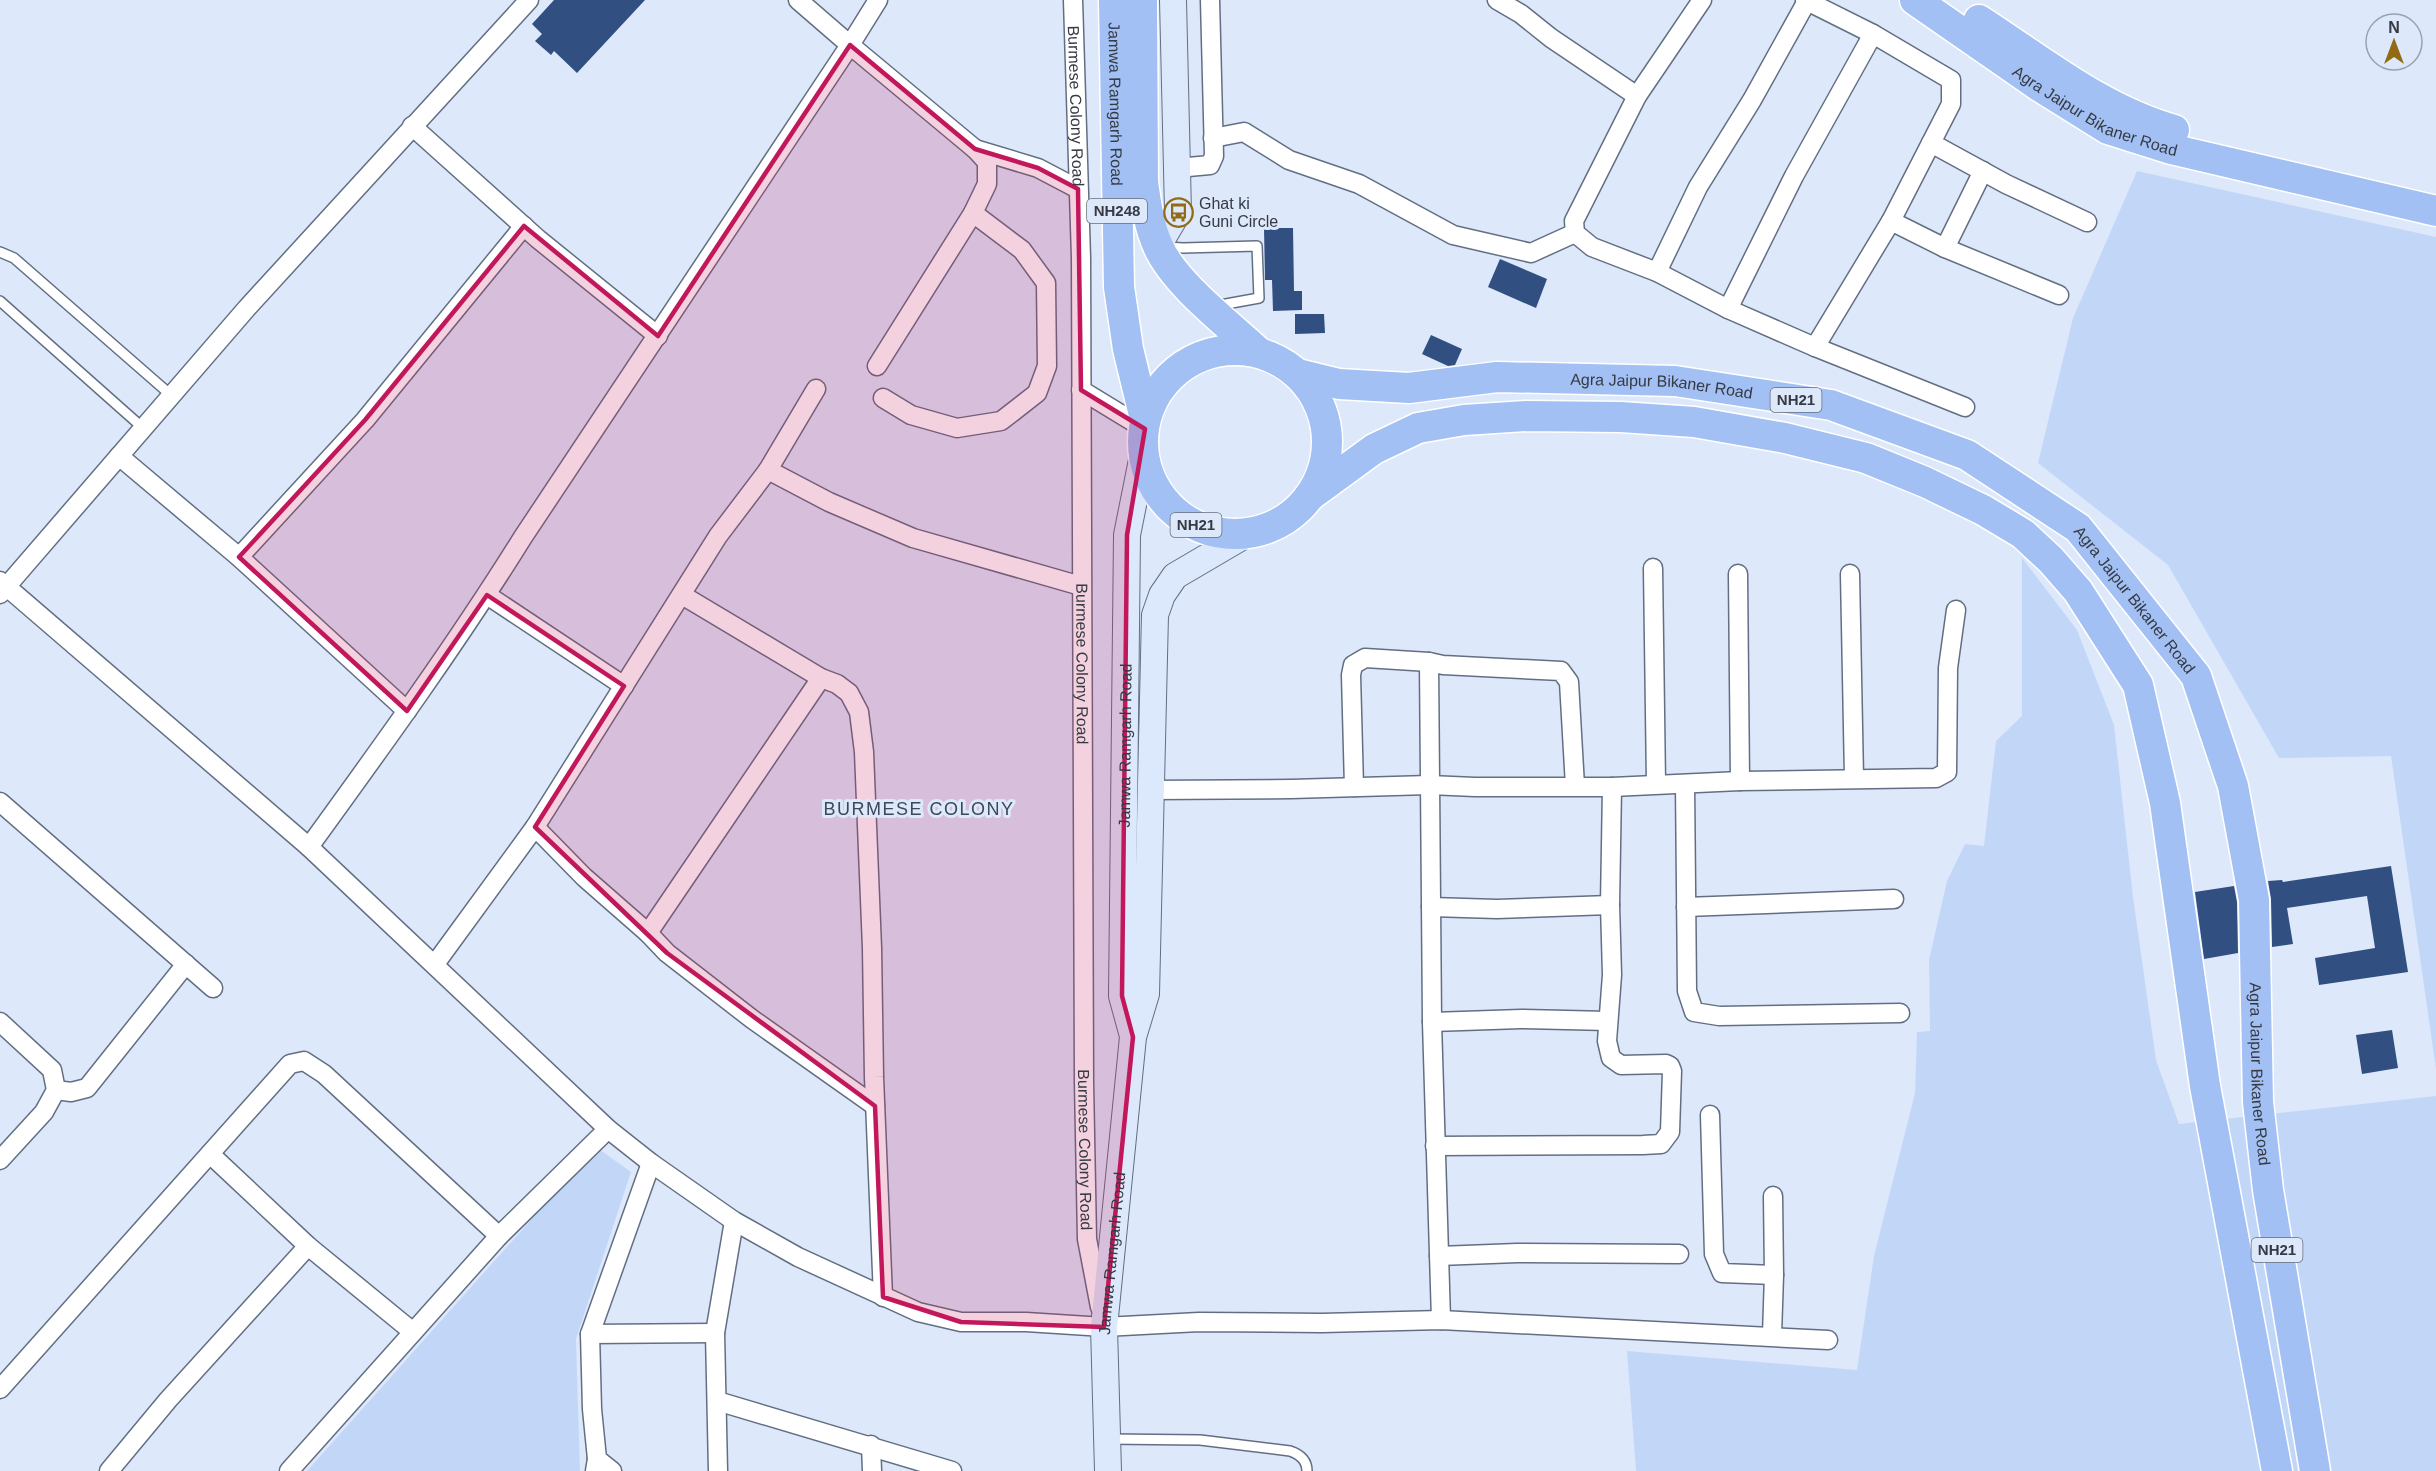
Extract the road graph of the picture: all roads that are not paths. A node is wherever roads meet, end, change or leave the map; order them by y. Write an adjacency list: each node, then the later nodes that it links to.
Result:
1 (529, 0): 17 (street)
2 (798, 0): 15 (street)
3 (878, 0): 15 (street)
4 (1073, 0): 23 (street, Burmese Colony Road)
5 (1114, 0): 50 (highway, Jamwa Ramgarh Road / NH248)
6 (1142, 0): 31 (highway, NH248)
7 (1173, 0): 21 (main road)
8 (1210, 0): 18 (street)
9 (1497, 0): 16 (street)
10 (1702, 0): 16 (street)
11 (1915, 0): 25 (highway, Agra Jaipur Bikaner Road)
12 (1949, 0): 24 (highway, Agra Jaipur Bikaner Road)
13 (1806, 1): 14 (street); 34 (street)
14 (1873, 34): 19 (street); 38 (street)
15 (850, 45): 20 (street); 39 (street)
16 (1637, 96): 30 (street)
17 (412, 126): 29 (street); 46 (street)
18 (1213, 138): 21 (street); 30 (street)
19 (1931, 143): 22 (street); 27 (street)
20 (975, 149): 23 (street); 26 (street)
21 (1177, 168): 31 (main road)
22 (1983, 171): 28 (street); 32 (street)
23 (1078, 189): 45 (street, Burmese Colony Road)
24 (2436, 190)
25 (2436, 212)
26 (973, 213): 42 (street); 47 (street)
27 (1891, 221): 32 (street); 40 (street)
28 (2086, 222)
29 (524, 226): 39 (street); 55 (street)
30 (1575, 233): 34 (street)
31 (1158, 246): 37 (highway, NH248); 37 (lane)
32 (1945, 248): 35 (street)
33 (0, 252): 46 (lane)
34 (1657, 272): 38 (street)
35 (2059, 295)
36 (0, 301): 49 (lane)
37 (1210, 307): 41 (highway, NH248)
38 (1728, 309): 40 (street)
39 (657, 336): 61 (street)
40 (1815, 347): 48 (street)
41 (1257, 351): 43 (highway, NH21); 50 (highway, NH21)
42 (877, 366)
43 (1298, 374): 53 (highway, NH21); 130 (highway, Agra Jaipur Bikaner Road / NH21)
44 (816, 388): 52 (street)
45 (1081, 390): 50 (street); 59 (street, Burmese Colony Road)
46 (172, 396): 49 (street)
47 (883, 398)
48 (1965, 407)
49 (143, 428): 51 (street)
50 (1144, 434): 54 (highway, NH21); 92 (main road, Jamwa Ramgarh Road)
51 (119, 456): 55 (street); 60 (street)
52 (768, 470): 59 (street); 62 (street)
53 (1311, 495): 54 (highway, NH21); 129 (highway, Agra Jaipur Bikaner Road / NH21)
54 (1250, 532): 76 (main road, Jamwa Ramgarh Road)
55 (239, 557): 67 (street)
56 (1653, 568): 70 (street)
57 (1738, 574): 69 (street)
58 (1850, 574): 68 (street)
59 (1081, 586): 110 (street, Burmese Colony Road)
60 (2, 587): 79 (street)
61 (487, 595): 66 (street); 67 (street)
62 (682, 595): 65 (street); 66 (street)
63 (1956, 610): 68 (street)
64 (1429, 662): 72 (street); 73 (street); 74 (street)
65 (821, 678): 84 (street); 94 (street)
66 (624, 686): 78 (street)
67 (407, 711): 79 (street)
68 (1854, 778): 69 (street)
69 (1740, 781): 71 (street)
70 (1656, 784): 71 (street); 75 (street)
71 (1685, 784): 82 (street)
72 (1429, 785): 73 (street); 74 (street); 83 (street)
73 (1575, 786): 75 (street)
74 (1354, 787): 76 (street)
75 (1612, 787): 81 (street)
76 (1150, 790): 92 (main road, Jamwa Ramgarh Road)
77 (0, 802): 85 (street)
78 (534, 827): 84 (street); 86 (street)
79 (309, 847): 86 (street)
80 (1894, 899): 82 (street)
81 (1610, 905): 83 (street); 89 (street)
82 (1686, 906): 88 (street)
83 (1431, 908): 90 (street)
84 (648, 933): 94 (street)
85 (186, 964): 87 (street); 93 (street)
86 (435, 964): 96 (street)
87 (213, 988)
88 (1900, 1012)
89 (1608, 1021): 90 (street); 97 (street)
90 (1432, 1022): 97 (street)
91 (0, 1023): 93 (street)
92 (1133, 1036): 110 (main road, Jamwa Ramgarh Road)
93 (56, 1090): 99 (street)
94 (875, 1106): 108 (street)
95 (1710, 1115): 107 (street)
96 (608, 1129): 100 (street); 103 (street)
97 (1435, 1146): 106 (street)
98 (210, 1154): 103 (street); 104 (street); 116 (street)
99 (0, 1160)
100 (651, 1163): 102 (street); 113 (street)
101 (1773, 1196): 107 (street)
102 (734, 1221): 108 (street); 112 (street)
103 (499, 1236): 111 (street)
104 (308, 1246): 111 (street); 121 (street)
105 (1679, 1254): 106 (street)
106 (1439, 1256): 109 (street)
107 (1774, 1275): 114 (street)
108 (884, 1297): 110 (street)
109 (1441, 1320): 110 (street); 114 (street)
110 (1104, 1327): 118 (main road, Jamwa Ramgarh Road)
111 (413, 1332): 122 (street)
112 (715, 1333): 113 (street); 117 (street)
113 (591, 1334): 120 (street)
114 (1772, 1335): 115 (street)
115 (1828, 1340)
116 (0, 1389)
117 (717, 1401): 119 (street); 124 (street)
118 (1108, 1439): 127 (main road, Jamwa Ramgarh Road); 128 (lane)
119 (872, 1445): 125 (street); 126 (street)
120 (596, 1465): 123 (street)
121 (109, 1471)
122 (289, 1471)
123 (612, 1471)
124 (718, 1471)
125 (872, 1471)
126 (952, 1471)
127 (1108, 1471)
128 (1307, 1471)
129 (2277, 1471)
130 (2315, 1471)

